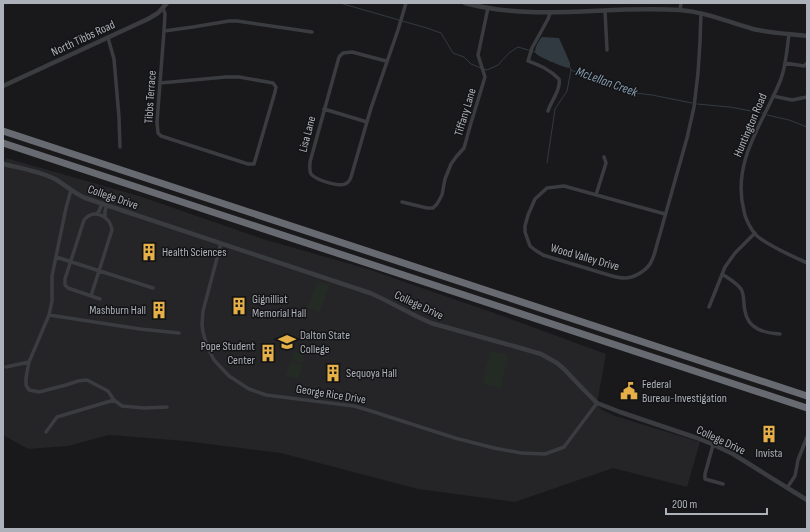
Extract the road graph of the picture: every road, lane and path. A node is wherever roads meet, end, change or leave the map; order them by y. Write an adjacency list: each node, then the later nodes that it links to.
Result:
1 (167, 3): 5 (street, North Tibbs Road)
2 (406, 3): 17 (street, Lisa Lane)
3 (465, 3): 6 (street)
4 (681, 3): 7 (street)
5 (163, 8): 11 (street, Tibbs Terrace); 15 (street, North Tibbs Road)
6 (488, 8): 9 (street); 34 (street, Tiffany Lane)
7 (680, 10): 8 (street); 10 (street)
8 (605, 11): 9 (street); 16 (street)
9 (550, 13): 25 (street)
10 (701, 13): 13 (street); 37 (street, Wood Valley Drive)
11 (164, 31): 12 (street); 20 (street, Tibbs Terrace)
12 (312, 32)
13 (789, 34): 14 (street); 18 (street, Huntington Road)
14 (807, 36)
15 (108, 38): 21 (street, North Tibbs Road); 29 (street)
16 (607, 50)
17 (386, 61): 24 (street, Lisa Lane); 26 (street, Lisa Lane)
18 (785, 63): 19 (street); 22 (street, Huntington Road)
19 (807, 63)
20 (160, 83): 20 (street, Tibbs Terrace)
21 (3, 86)
22 (773, 96): 23 (street); 39 (street, Huntington Road)
23 (807, 97)
24 (324, 109): 26 (street); 26 (street, Lisa Lane)
25 (548, 111)
26 (367, 122)
27 (3, 131): 55 (highway)
28 (3, 143): 59 (highway)
29 (120, 147)
30 (604, 157): 33 (street)
31 (3, 164): 32 (street, College Drive)
32 (71, 190): 35 (street, College Drive); 41 (street)
33 (596, 195): 37 (street, Wood Valley Drive); 37 (street, Wood Valley Drive)
34 (402, 202)
35 (105, 204): 36 (street); 38 (street); 40 (street, College Drive)
36 (97, 214): 38 (street); 42 (street)
37 (665, 214)
38 (105, 218): 44 (street)
39 (755, 233): 43 (street, Huntington Road); 45 (street)
40 (221, 243): 57 (street, College Drive); 57 (street, George Rice Drive)
41 (56, 257): 42 (street); 50 (street)
42 (71, 262): 44 (street); 47 (street)
43 (807, 263)
44 (99, 271): 46 (street); 47 (street)
45 (722, 274): 49 (street); 52 (street)
46 (153, 288)
47 (91, 296): 48 (street)
48 (100, 299)
49 (709, 307)
50 (49, 315): 51 (street); 53 (street)
51 (179, 333)
52 (780, 334)
53 (30, 362): 54 (street); 56 (street)
54 (6, 367)
55 (807, 396)
56 (114, 400): 58 (street); 60 (street)
57 (597, 403): 62 (street, College Drive)
58 (167, 407)
59 (807, 408)
60 (46, 432)
61 (807, 437): 64 (street)
62 (713, 445): 63 (street); 64 (street, College Drive)
63 (723, 484)
64 (787, 488): 65 (street, College Drive)
65 (807, 500)

